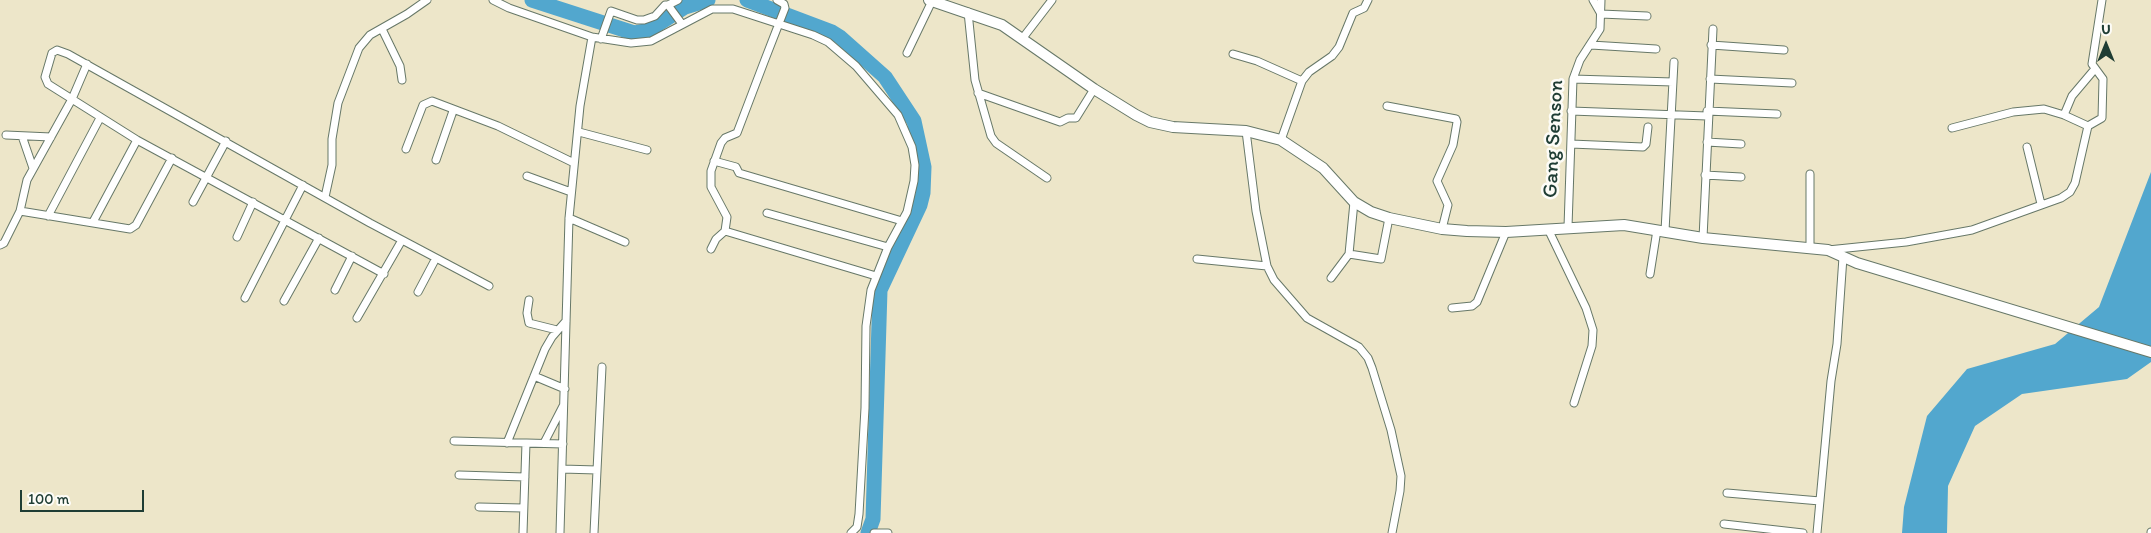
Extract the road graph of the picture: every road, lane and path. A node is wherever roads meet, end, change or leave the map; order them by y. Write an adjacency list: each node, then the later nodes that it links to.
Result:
1 (427, 0): 17 (street)
2 (493, 0): 19 (street)
3 (678, 0): 11 (street)
4 (777, 0): 15 (street)
5 (1052, 0): 21 (street)
6 (1368, 0): 34 (street)
7 (1593, 0): 13 (street)
8 (1601, 0): 13 (street, Gang Senson)
9 (2102, 0): 30 (street)
10 (931, 1): 12 (street); 26 (street)
11 (669, 6): 16 (street); 20 (street)
12 (968, 12): 21 (street); 38 (street)
13 (1601, 14): 14 (street); 22 (street, Gang Senson)
14 (1647, 16)
15 (780, 20): 16 (street); 67 (street); 89 (street)
16 (680, 22): 20 (street)
17 (382, 29): 33 (street); 78 (street)
18 (1713, 29): 23 (street)
19 (592, 37): 20 (street); 52 (street)
20 (601, 39)
21 (1022, 39): 37 (street)
22 (1591, 45): 24 (street); 31 (street, Gang Senson)
23 (1711, 45): 25 (street); 32 (street)
24 (1656, 49)
25 (1784, 50)
26 (907, 53)
27 (1233, 54): 34 (street)
28 (1674, 62): 35 (street)
29 (87, 64): 39 (street); 39 (street); 58 (street)
30 (2094, 70): 45 (street); 48 (street)
31 (1573, 79): 35 (street); 42 (street, Gang Senson)
32 (1710, 79): 36 (street); 43 (street)
33 (402, 80)
34 (1302, 81): 57 (street)
35 (1673, 82): 46 (street)
36 (1792, 83)
37 (1094, 89): 38 (street); 51 (street)
38 (978, 93): 75 (street)
39 (72, 99): 47 (street); 55 (street)
40 (1387, 106): 92 (street)
41 (453, 111): 63 (street); 66 (street); 68 (street)
42 (1571, 111): 46 (street); 60 (street, Gang Senson)
43 (1707, 114): 44 (street); 46 (street); 59 (street)
44 (1777, 114)
45 (2064, 114): 48 (street); 50 (street)
46 (1672, 115): 94 (street)
47 (100, 118): 56 (street); 85 (street)
48 (2088, 126): 82 (street)
49 (1648, 127): 60 (street)
50 (1952, 128)
51 (1246, 131): 57 (street); 112 (street)
52 (579, 132): 64 (street); 68 (street)
53 (6, 135): 54 (street)
54 (22, 136): 55 (street); 69 (street)
55 (51, 137): 69 (street)
56 (138, 140): 65 (street); 90 (street)
57 (1282, 140): 81 (street)
58 (226, 141): 71 (street); 76 (street)
59 (1707, 142): 61 (street); 73 (street)
60 (1571, 144): 91 (street, Gang Senson)
61 (1741, 144)
62 (2027, 147): 82 (street)
63 (406, 149)
64 (647, 150)
65 (172, 158): 71 (street); 90 (street)
66 (436, 160)
67 (714, 161): 89 (street); 95 (street)
68 (574, 163): 77 (street)
69 (33, 168): 83 (street)
70 (1810, 174): 104 (street)
71 (206, 176): 79 (street); 80 (street)
72 (528, 176): 77 (street)
73 (1706, 176): 74 (street); 99 (street)
74 (1740, 177)
75 (1047, 178)
76 (303, 184): 78 (street); 88 (street)
77 (572, 192): 86 (street)
78 (325, 197): 100 (street)
79 (193, 202)
80 (253, 202): 88 (street); 97 (street)
81 (1354, 202): 87 (street); 107 (street)
82 (2041, 204): 106 (street)
83 (20, 212): 85 (street); 102 (street)
84 (766, 213): 103 (street)
85 (48, 216): 90 (street)
86 (569, 218): 101 (street); 125 (street)
87 (1389, 218): 92 (street); 107 (street)
88 (286, 220): 98 (street); 120 (street)
89 (902, 221): 103 (street)
90 (93, 222)
91 (1568, 227): 93 (street); 94 (street)
92 (1442, 229): 96 (street)
93 (1548, 229): 96 (street); 131 (street)
94 (1661, 230): 99 (street); 114 (street)
95 (725, 231): 105 (street); 115 (street)
96 (1506, 232): 123 (street)
97 (237, 237)
98 (319, 238): 108 (street); 122 (street)
99 (1703, 238): 104 (street)
100 (402, 240): 110 (street); 113 (street)
101 (625, 242)
102 (0, 244)
103 (888, 247): 115 (street)
104 (1810, 248): 106 (street)
105 (711, 249)
106 (1828, 250): 109 (street)
107 (1349, 254): 116 (street)
108 (352, 256): 113 (street); 118 (street)
109 (1843, 257): 127 (street); 143 (street)
110 (436, 258): 117 (street); 119 (street)
111 (1197, 259): 112 (street)
112 (1267, 266): 153 (street)
113 (384, 274): 124 (street)
114 (1650, 274)
115 (876, 276): 150 (street)
116 (1331, 278)
117 (489, 286)
118 (335, 290)
119 (418, 292)
120 (246, 298)
121 (529, 300): 126 (street)
122 (284, 301)
123 (1452, 308)
124 (357, 318)
125 (566, 321): 126 (street); 130 (street)
126 (557, 330): 129 (street)
127 (2151, 352)
128 (602, 367): 139 (street)
129 (534, 376): 130 (street); 134 (street)
130 (565, 389): 132 (street)
131 (1574, 403)
132 (564, 404): 136 (street); 137 (street)
133 (454, 441): 134 (street)
134 (507, 443): 135 (street)
135 (526, 443): 136 (street); 141 (street)
136 (544, 444): 137 (street)
137 (563, 444): 138 (street)
138 (562, 469): 139 (street); 148 (street)
139 (596, 470): 149 (street)
140 (459, 475): 141 (street)
141 (525, 476): 145 (street)
142 (1728, 493): 143 (street)
143 (1820, 501): 155 (street)
144 (479, 507): 145 (street)
145 (524, 508): 147 (street)
146 (1724, 524): 154 (street)
147 (523, 533)
148 (560, 533)
149 (594, 533)
150 (851, 533)
151 (874, 533): 152 (street)
152 (888, 533)
153 (1392, 533)
154 (1803, 533)
155 (1817, 533)

